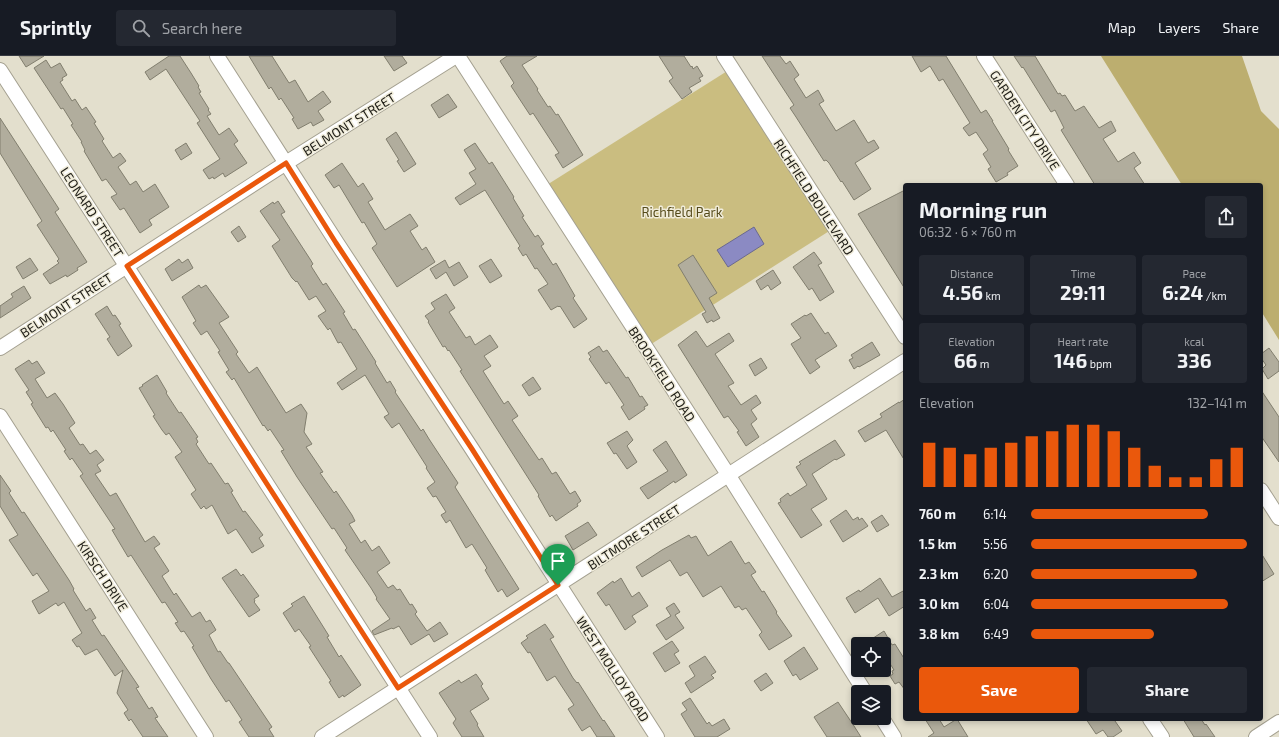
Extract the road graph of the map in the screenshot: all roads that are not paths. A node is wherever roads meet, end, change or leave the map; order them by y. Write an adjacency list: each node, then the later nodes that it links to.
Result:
1 (217, 56): 6 (street, WEST MOLLOY ROAD)
2 (457, 56): 6 (street, BELMONT STREET); 13 (street, BROOKFIELD ROAD)
3 (724, 56): 9 (street, RICHFIELD BOULEVARD)
4 (984, 56): 7 (street, GARDEN CITY DRIVE)
5 (0, 70): 8 (street, LEONARD STREET)
6 (286, 163): 8 (street, BELMONT STREET); 16 (street, WEST MOLLOY ROAD)
7 (1065, 183)
8 (127, 266): 10 (street, BELMONT STREET); 18 (street, LEONARD STREET)
9 (903, 334)
10 (0, 348)
11 (903, 363): 13 (street, BILTMORE STREET)
12 (0, 416): 22 (street, KIRSCH DRIVE)
13 (728, 476): 16 (street, BILTMORE STREET); 17 (street, BROOKFIELD ROAD)
14 (1263, 493): 15 (street)
15 (1279, 518)
16 (558, 585): 18 (street, BILTMORE STREET); 25 (street, WEST MOLLOY ROAD)
17 (861, 685)
18 (398, 688): 23 (street, BILTMORE STREET); 24 (street, LEONARD STREET)
19 (1151, 721): 27 (street)
20 (1279, 722): 28 (street)
21 (886, 725): 26 (street)
22 (206, 737)
23 (322, 737)
24 (430, 737)
25 (657, 737)
26 (894, 737)
27 (1162, 737)
28 (1256, 737)

